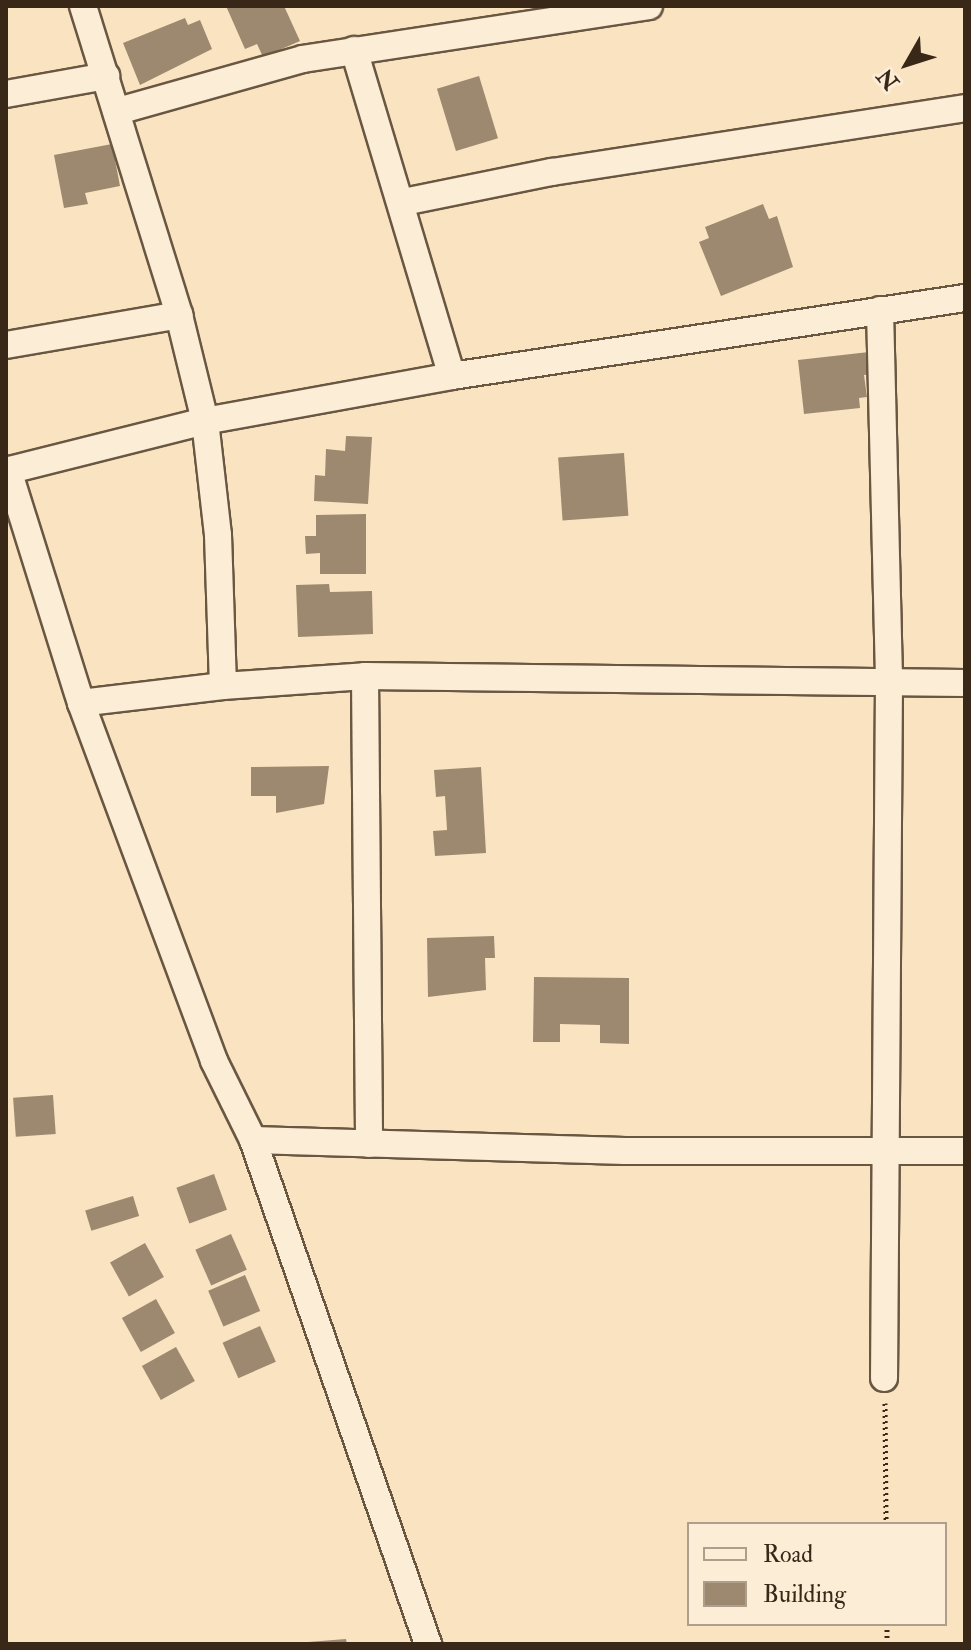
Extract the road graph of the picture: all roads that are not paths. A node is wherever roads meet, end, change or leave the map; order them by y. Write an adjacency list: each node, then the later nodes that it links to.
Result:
1 (83, 6): 4 (street)
2 (649, 6): 3 (street)
3 (354, 50): 7 (street); 8 (street)
4 (106, 76): 5 (street); 7 (street)
5 (6, 94)
6 (965, 108): 8 (street)
7 (118, 111): 11 (street)
8 (404, 202): 13 (street)
9 (965, 298): 10 (street)
10 (880, 310): 13 (street); 18 (street)
11 (179, 315): 12 (street); 14 (street)
12 (6, 345)
13 (452, 376): 14 (street)
14 (205, 421): 15 (street); 20 (street)
15 (7, 471): 16 (street)
16 (18, 555): 21 (street)
17 (365, 676): 18 (street); 20 (street); 23 (street)
18 (889, 683): 19 (street); 24 (street)
19 (965, 683)
20 (223, 686): 21 (street)
21 (81, 703): 22 (street)
22 (253, 1140): 23 (street); 27 (street)
23 (369, 1144): 24 (street)
24 (885, 1151): 25 (street); 26 (street)
25 (965, 1151)
26 (884, 1378)
27 (428, 1644)

